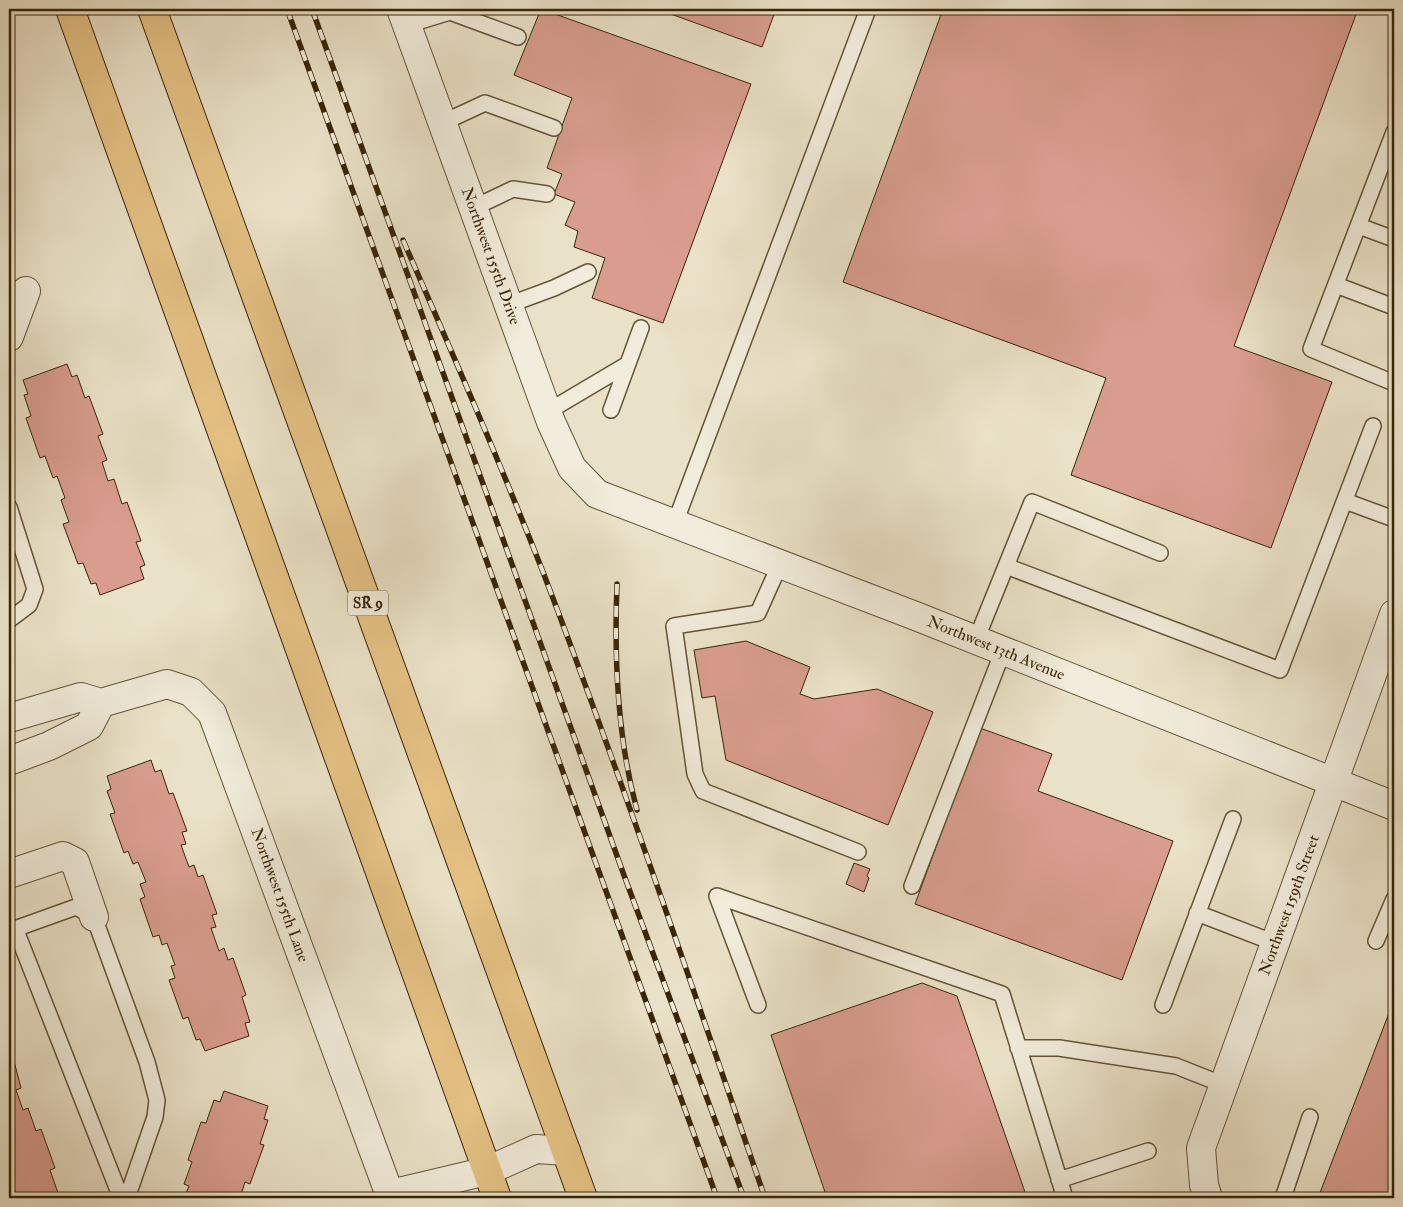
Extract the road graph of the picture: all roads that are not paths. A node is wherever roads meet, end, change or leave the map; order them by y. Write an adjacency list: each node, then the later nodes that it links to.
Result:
1 (70, 9): 59 (main road)
2 (152, 9): 57 (main road, SR 9)
3 (868, 9): 29 (lane)
4 (404, 17): 5 (lane); 6 (street, Northwest 155th Drive)
5 (518, 37)
6 (442, 123): 7 (lane); 10 (street, Northwest 155th Drive)
7 (554, 128)
8 (1394, 132): 11 (lane)
9 (547, 194): 10 (lane)
10 (473, 208): 16 (street, Northwest 155th Drive)
11 (1359, 226): 12 (lane); 14 (lane)
12 (1394, 239)
13 (588, 272): 16 (lane)
14 (1336, 285): 17 (lane); 21 (lane)
15 (26, 291): 19 (street)
16 (508, 305): 23 (street, Northwest 155th Drive)
17 (1394, 307)
18 (641, 328): 20 (lane)
19 (9, 337)
20 (628, 364): 22 (lane); 23 (lane)
21 (1394, 382)
22 (611, 410)
23 (547, 412): 25 (street, Northwest 155th Drive)
24 (1373, 426): 26 (lane)
25 (597, 494): 29 (street, Northwest 13th Avenue)
26 (1345, 501): 28 (lane); 32 (lane)
27 (9, 508): 34 (lane)
28 (1394, 519)
29 (675, 523): 31 (street, Northwest 13th Avenue)
30 (1160, 553): 32 (lane)
31 (780, 564): 35 (street, Northwest 13th Avenue); 43 (lane)
32 (1006, 566): 35 (lane)
33 (1394, 617): 40 (street, Northwest 159th Street)
34 (9, 620)
35 (976, 640): 36 (street, Northwest 13th Avenue)
36 (1003, 651): 40 (street, Northwest 13th Avenue); 45 (lane)
37 (100, 703): 38 (street, Northwest 155th Lane); 39 (street); 61 (street, Northwest 155th Lane)
38 (9, 718)
39 (9, 761)
40 (1333, 782): 41 (street, Northwest 13th Avenue); 51 (street, Northwest 159th Street)
41 (1394, 806)
42 (1233, 819): 47 (lane)
43 (858, 852)
44 (9, 874): 48 (street)
45 (912, 886)
46 (1394, 899): 50 (lane)
47 (1197, 913): 51 (lane); 53 (lane)
48 (94, 917): 49 (lane); 63 (lane)
49 (12, 930): 62 (lane)
50 (1376, 941)
51 (1276, 942): 55 (street, Northwest 159th Street)
52 (758, 1005): 54 (lane)
53 (1162, 1005)
54 (1018, 1048): 55 (lane); 60 (lane)
55 (1224, 1085): 67 (street, Northwest 159th Street)
56 (1310, 1117): 68 (lane)
57 (566, 1151): 59 (street, Northwest 155th Lane); 65 (main road, SR 9)
58 (1148, 1151): 60 (lane)
59 (487, 1171): 61 (street, Northwest 155th Lane); 64 (main road)
60 (1060, 1180): 66 (lane)
61 (390, 1196)
62 (121, 1198)
63 (127, 1198)
64 (497, 1198)
65 (583, 1198)
66 (1065, 1198)
67 (1208, 1198)
68 (1283, 1198)

